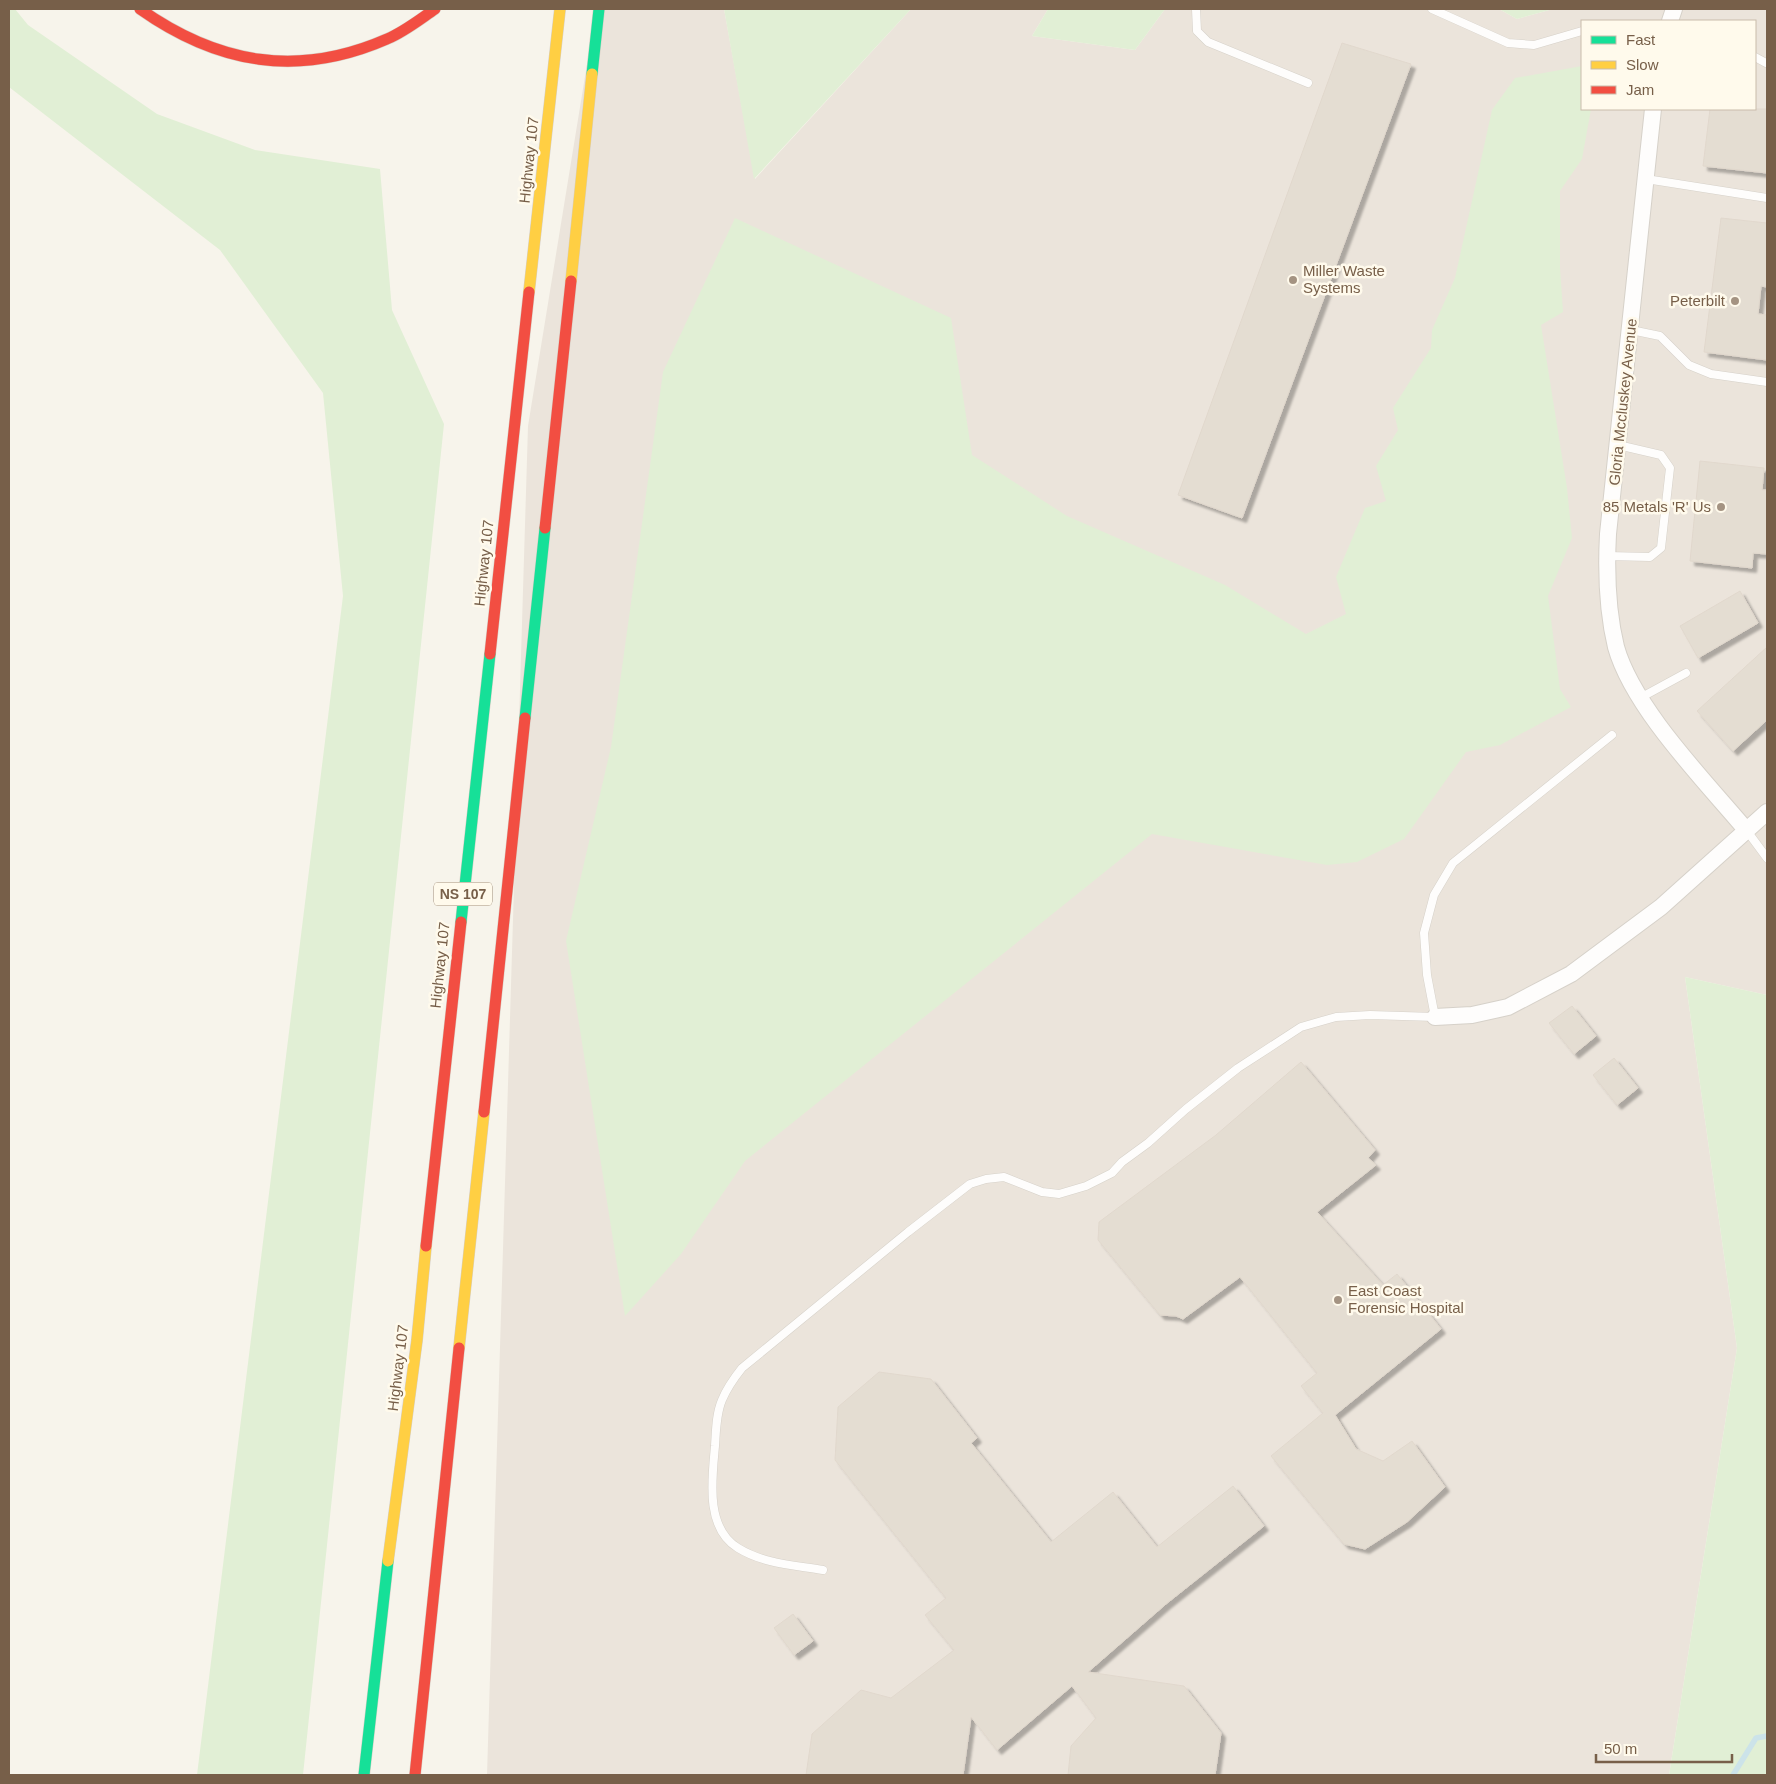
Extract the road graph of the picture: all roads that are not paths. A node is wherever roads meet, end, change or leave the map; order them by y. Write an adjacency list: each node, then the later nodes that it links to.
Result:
1 (140, 9): 2 (highway)
2 (435, 9)
3 (560, 9): 24 (highway, Highway 107 / NS 107)
4 (599, 9): 25 (highway, NS 107)
5 (1196, 9): 8 (lane)
6 (1432, 9): 7 (lane)
7 (1581, 31)
8 (1308, 83)
9 (1654, 110): 10 (street, Gloria Mccluskey Avenue)
10 (1646, 179): 11 (lane); 12 (street, Gloria Mccluskey Avenue)
11 (1767, 198)
12 (1631, 330): 13 (lane); 14 (street, Gloria Mccluskey Avenue)
13 (1767, 382)
14 (1618, 445): 15 (street, Gloria Mccluskey Avenue); 15 (lane)
15 (1607, 556): 17 (street, Gloria Mccluskey Avenue)
16 (1686, 673): 17 (lane)
17 (1640, 698): 20 (street, Gloria Mccluskey Avenue)
18 (1612, 735): 22 (lane)
19 (1767, 812): 20 (street)
20 (1747, 831): 21 (lane); 22 (street)
21 (1767, 858)
22 (1436, 1017): 23 (lane)
23 (823, 1570)
24 (364, 1775)
25 (415, 1775)

